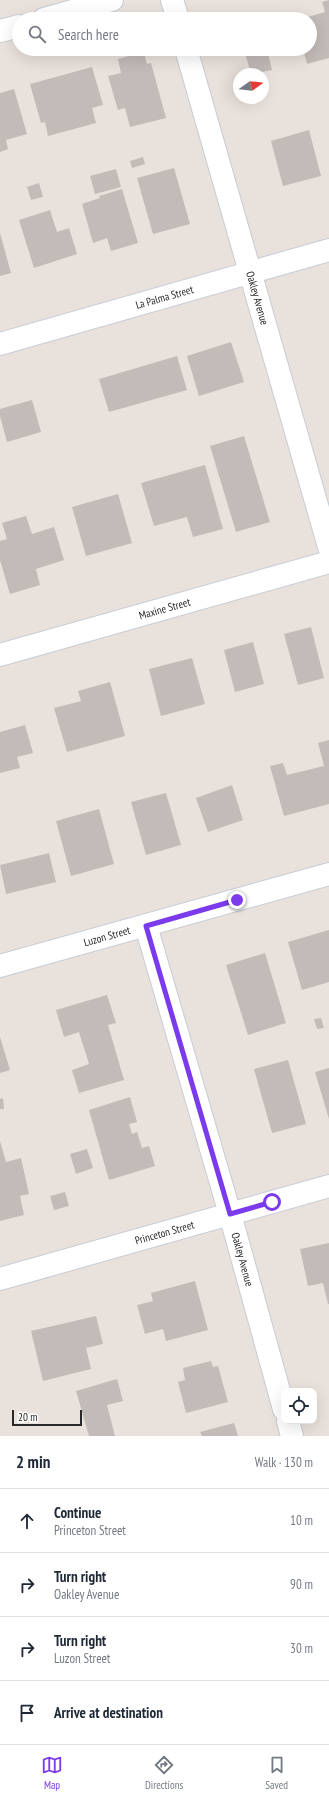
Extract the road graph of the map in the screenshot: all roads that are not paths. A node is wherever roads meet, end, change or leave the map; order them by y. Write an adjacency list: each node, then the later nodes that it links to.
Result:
1 (112, 0): 3 (street)
2 (172, 0): 4 (street)
3 (69, 12)
4 (176, 12)
5 (12, 28): 6 (street)
6 (0, 31)
7 (188, 56): 9 (street, Oakley Avenue)
8 (329, 250): 9 (street, La Palma Street)
9 (251, 272): 10 (street, La Palma Street); 11 (street, Oakley Avenue)
10 (0, 344)
11 (329, 547)
12 (329, 562): 13 (street, Maxine Street)
13 (0, 655)
14 (329, 874): 15 (street, Luzon Street)
15 (146, 926): 16 (street, Luzon Street); 18 (street, Oakley Avenue)
16 (0, 966)
17 (329, 1186): 18 (street, Princeton Street)
18 (230, 1214): 19 (street, Princeton Street); 20 (street, Oakley Avenue)
19 (0, 1279)
20 (281, 1398)
21 (289, 1424): 22 (street)
22 (292, 1436)

